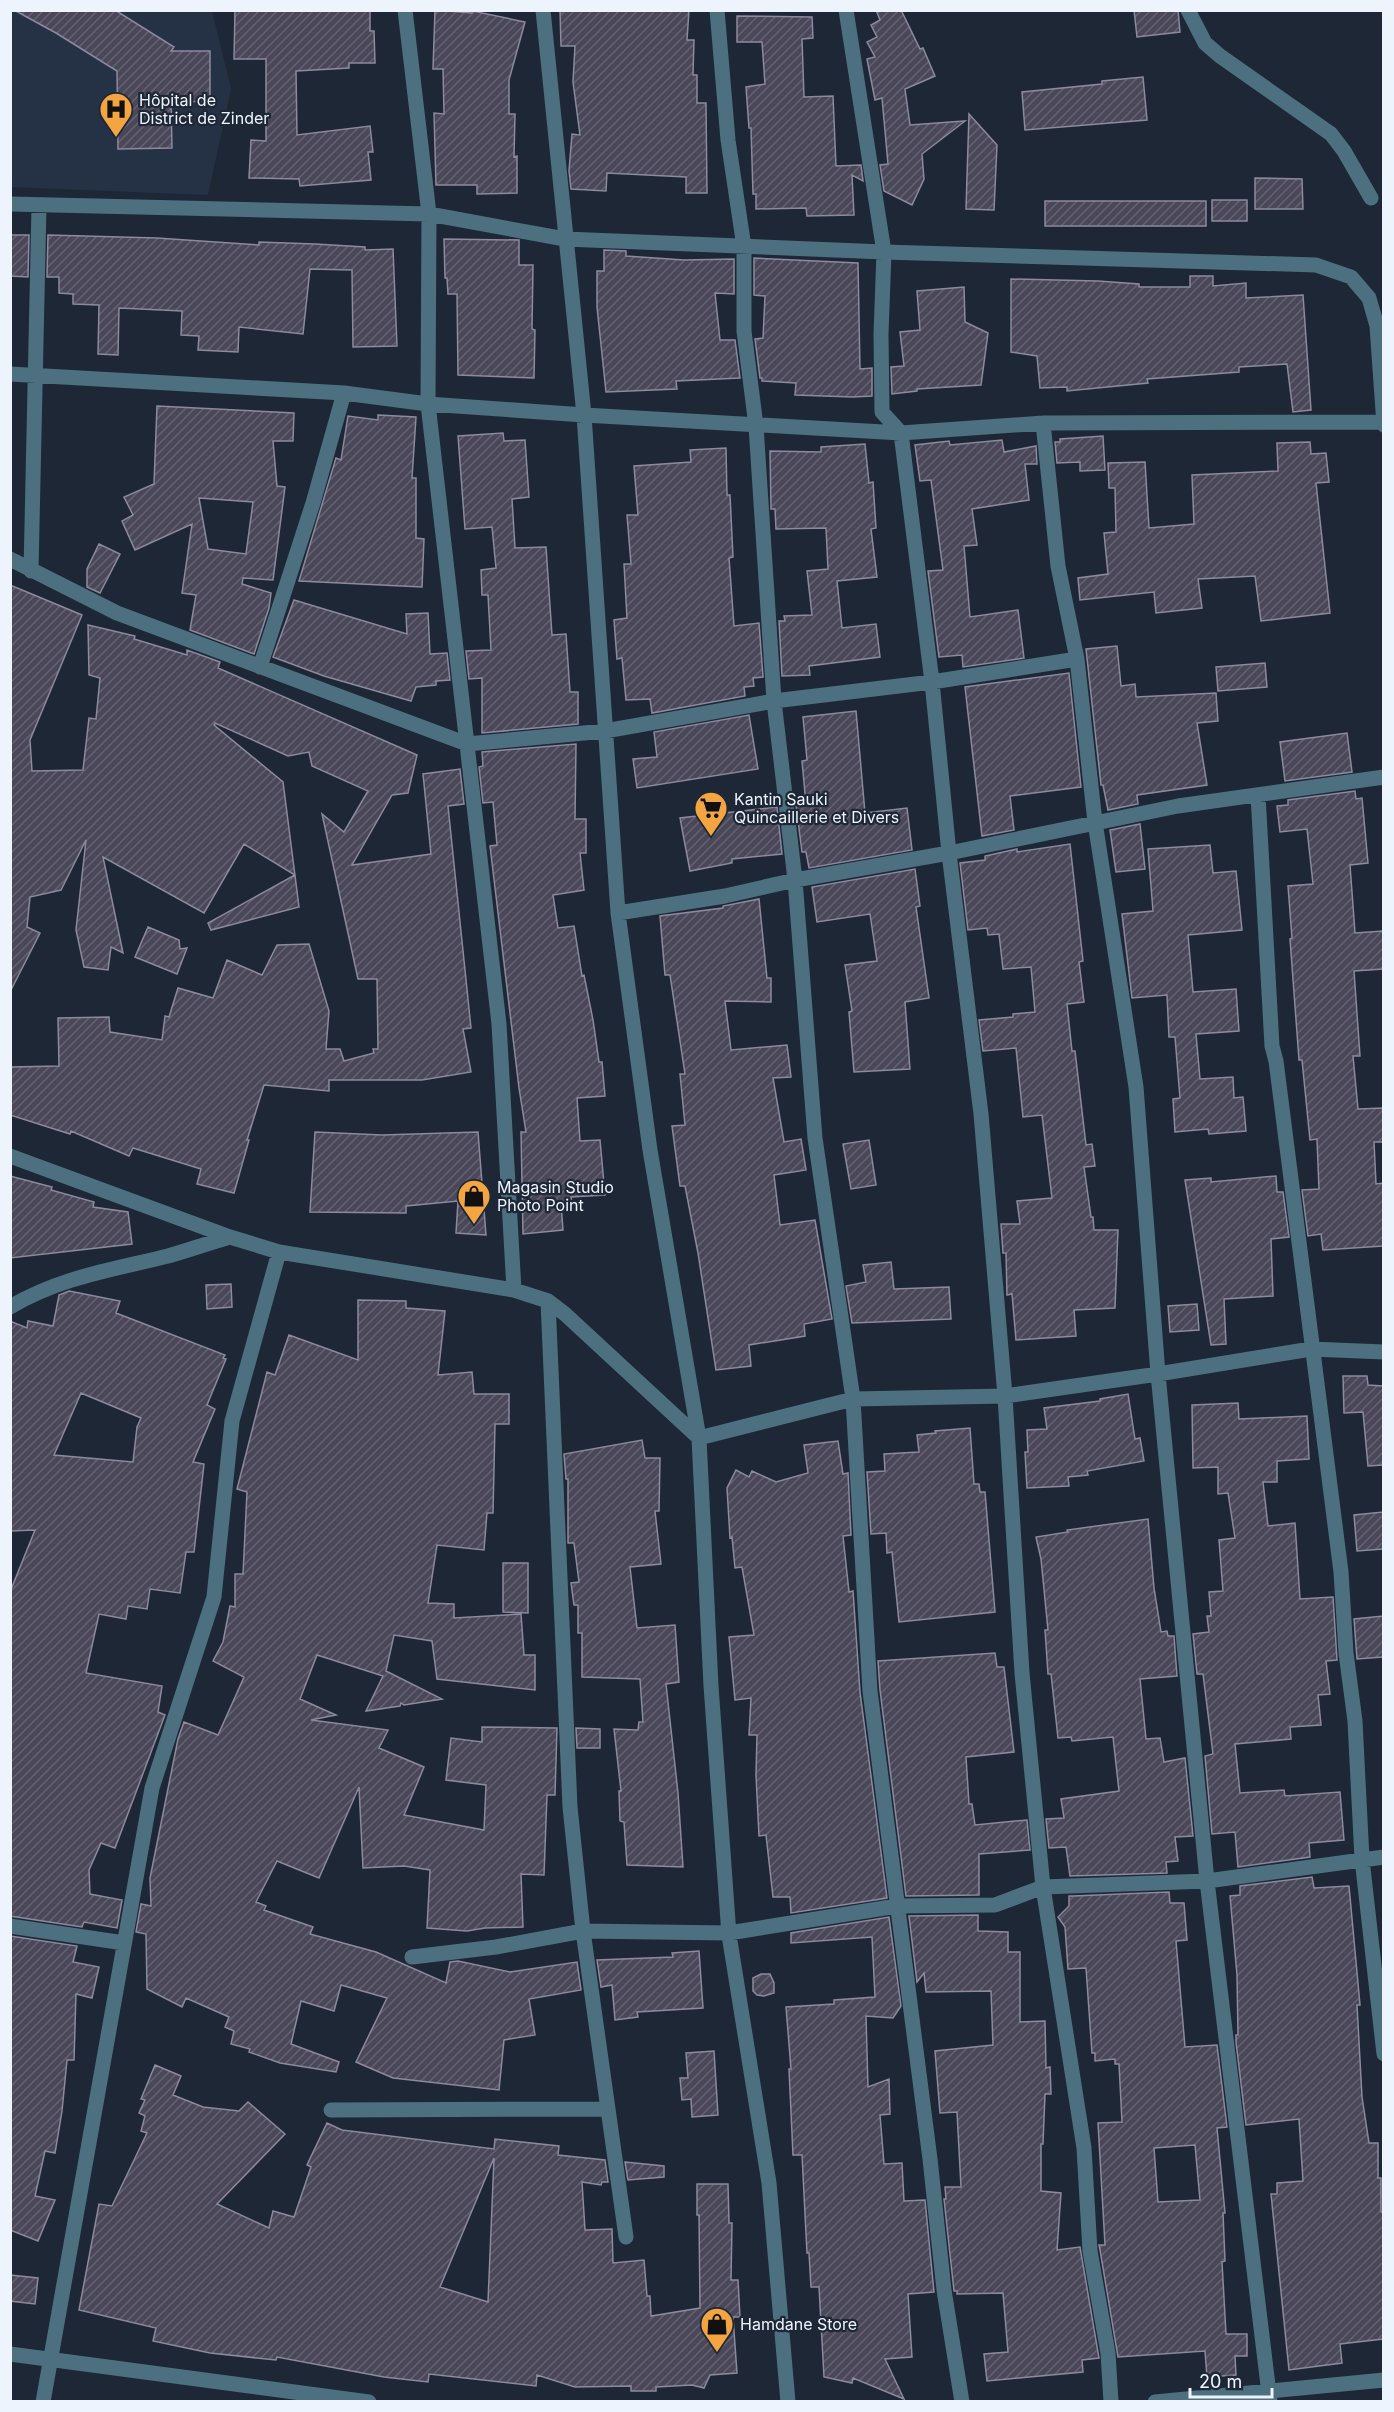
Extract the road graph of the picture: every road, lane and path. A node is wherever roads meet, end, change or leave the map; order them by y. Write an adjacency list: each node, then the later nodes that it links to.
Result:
1 (405, 10): 9 (street)
2 (543, 10): 10 (street)
3 (717, 10): 11 (street)
4 (846, 10): 12 (street)
5 (1188, 10): 6 (street)
6 (1371, 198)
7 (10, 204): 8 (street)
8 (39, 206): 9 (street); 16 (street)
9 (429, 214): 10 (street); 18 (street)
10 (565, 239): 11 (street); 19 (street)
11 (744, 247): 12 (street); 22 (street)
12 (884, 252): 14 (street); 23 (street)
13 (1383, 290): 14 (street)
14 (1370, 298): 21 (street)
15 (10, 374): 16 (street)
16 (34, 374): 17 (street); 25 (street)
17 (344, 393): 18 (street); 27 (street)
18 (429, 404): 19 (street); 31 (street)
19 (584, 415): 22 (street); 30 (street)
20 (1043, 423): 21 (street); 23 (street); 26 (street)
21 (1383, 424)
22 (756, 426): 23 (street); 29 (street)
23 (901, 433): 28 (street)
24 (10, 559): 25 (street)
25 (31, 571): 27 (street)
26 (1077, 659): 28 (street); 34 (street)
27 (261, 667): 31 (street)
28 (932, 682): 29 (street); 35 (street)
29 (774, 701): 30 (street); 36 (street)
30 (605, 731): 31 (street); 37 (street)
31 (467, 744): 41 (street)
32 (1383, 777): 33 (street)
33 (1258, 795): 34 (street); 44 (street)
34 (1095, 822): 35 (street); 46 (street)
35 (949, 853): 36 (street); 47 (street)
36 (795, 880): 37 (street); 48 (street)
37 (618, 913): 49 (street)
38 (10, 1155): 39 (street)
39 (230, 1237): 40 (street); 43 (street)
40 (279, 1252): 41 (street); 58 (street)
41 (514, 1290): 42 (street)
42 (548, 1301): 49 (street); 56 (street)
43 (10, 1307)
44 (1311, 1349): 45 (street); 46 (street); 51 (street)
45 (1383, 1352)
46 (1158, 1374): 47 (street); 52 (street)
47 (1005, 1396): 48 (street); 53 (street)
48 (853, 1399): 49 (street); 54 (street)
49 (699, 1438): 57 (street)
50 (1383, 1857): 51 (street)
51 (1362, 1859): 52 (street); 60 (street)
52 (1207, 1881): 53 (street); 67 (street)
53 (1043, 1887): 54 (street); 72 (street)
54 (897, 1906): 57 (street); 71 (street)
55 (10, 1926): 58 (street)
56 (583, 1932): 57 (street); 59 (street); 61 (street)
57 (729, 1933): 70 (street)
58 (124, 1943): 65 (street)
59 (412, 1957)
60 (1383, 2054)
61 (606, 2109): 62 (street); 63 (street)
62 (331, 2110)
63 (626, 2237)
64 (10, 2354): 65 (street)
65 (52, 2358): 68 (street); 69 (street)
66 (1383, 2380): 67 (street)
67 (1270, 2397): 73 (street)
68 (43, 2402)
69 (369, 2402)
70 (788, 2402)
71 (962, 2402)
72 (1111, 2402)
73 (1155, 2402)

